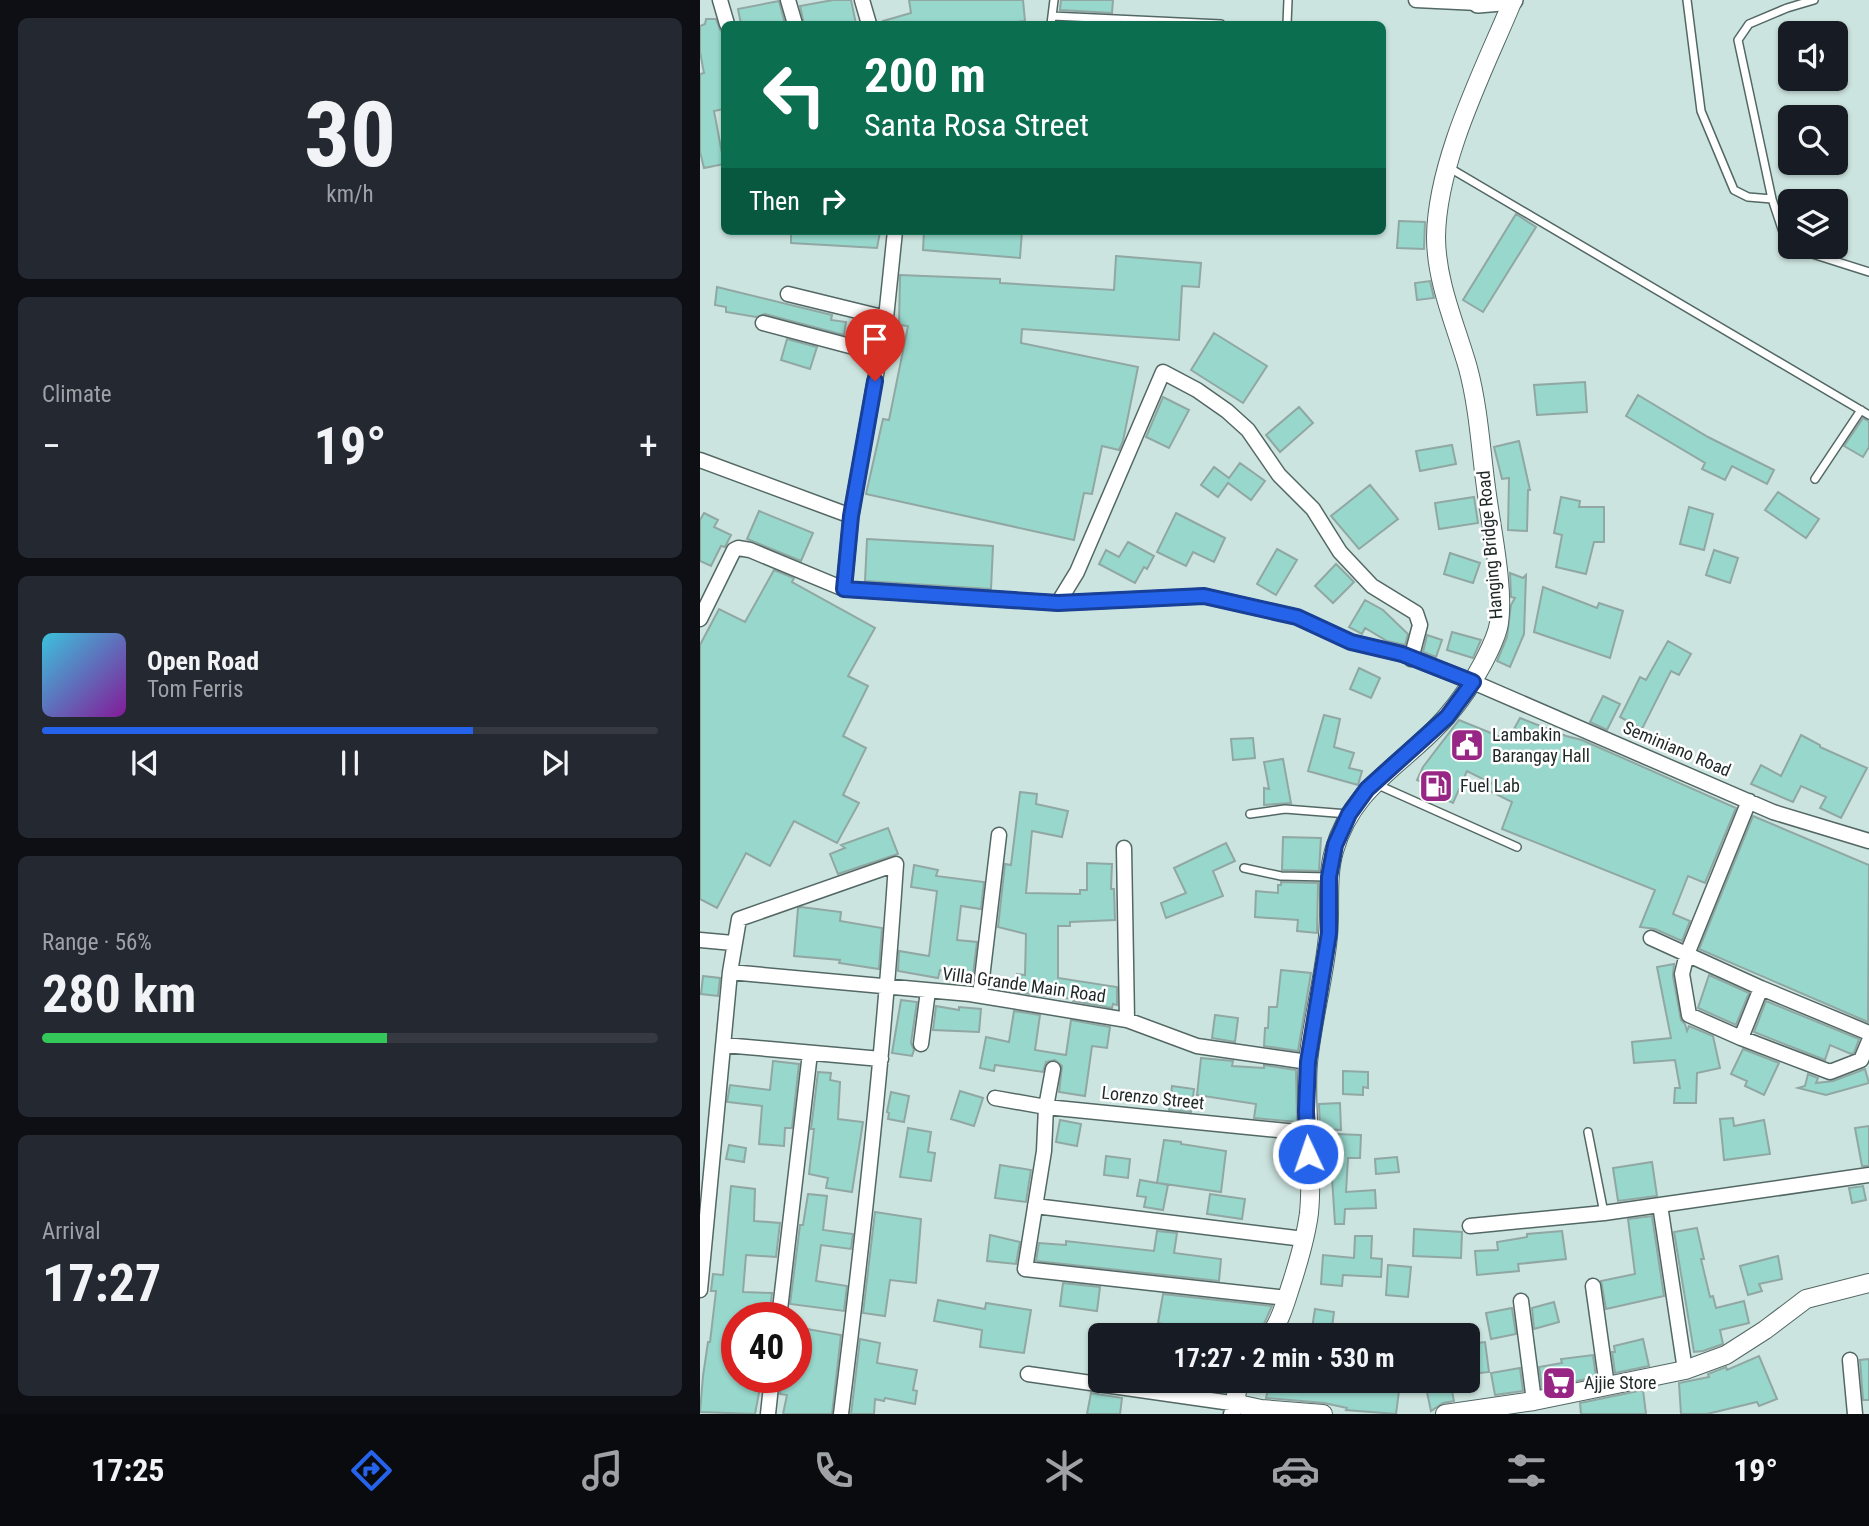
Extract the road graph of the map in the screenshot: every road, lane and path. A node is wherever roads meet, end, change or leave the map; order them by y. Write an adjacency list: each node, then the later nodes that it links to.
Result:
1 (719, 0): 12 (street)
2 (788, 0): 13 (street)
3 (862, 0): 14 (street)
4 (1054, 0): 11 (lane)
5 (1289, 0): 16 (lane)
6 (1416, 0): 10 (street)
7 (1513, 0): 10 (main road); 17 (street, Hanging Bridge Road)
8 (1687, 0): 18 (lane)
9 (1814, 0): 18 (lane)
10 (1478, 1)
11 (1051, 20): 15 (lane)
12 (726, 21)
13 (794, 21)
14 (868, 21)
15 (1094, 21)
16 (1287, 21)
17 (1448, 167): 27 (lane); 36 (street, Hanging Bridge Road)
18 (1772, 199): 19 (lane)
19 (1778, 217)
20 (895, 235): 24 (street)
21 (1828, 259): 22 (lane)
22 (1869, 272)
23 (788, 294): 24 (street)
24 (886, 317): 26 (street)
25 (763, 323): 26 (street)
26 (880, 354): 31 (street)
27 (1861, 410): 28 (lane); 30 (lane)
28 (1869, 415)
29 (700, 460): 31 (street)
30 (1815, 478)
31 (851, 516): 32 (street)
32 (844, 589): 33 (street, Seminiano Road); 34 (street, Seminiano Road)
33 (1058, 603): 35 (street, Seminiano Road); 35 (street)
34 (700, 620)
35 (1411, 659): 36 (street, Seminiano Road)
36 (1473, 682): 37 (street, Hanging Bridge Road); 38 (street, Seminiano Road)
37 (1374, 783): 40 (street, Hanging Bridge Road); 43 (lane)
38 (1749, 801): 42 (street, Seminiano Road); 50 (street)
39 (1250, 814): 40 (lane)
40 (1349, 814): 46 (street, Hanging Bridge Road)
41 (999, 835): 55 (street)
42 (1869, 841)
43 (1517, 847)
44 (1124, 848): 56 (street)
45 (1244, 868): 46 (lane)
46 (1329, 877): 64 (street, Hanging Bridge Road)
47 (1651, 938): 50 (street)
48 (700, 940): 49 (street)
49 (733, 943): 51 (street); 52 (street)
50 (1687, 954): 53 (street); 58 (street)
51 (730, 972): 52 (street, Villa Grande Main Road); 61 (street)
52 (888, 987): 54 (street, Villa Grande Main Road); 63 (street)
53 (1761, 988): 57 (street); 58 (street)
54 (928, 991): 55 (street, Villa Grande Main Road); 60 (street)
55 (980, 995): 56 (street, Villa Grande Main Road)
56 (1127, 1020): 64 (street, Villa Grande Main Road)
57 (1869, 1033)
58 (1741, 1038): 59 (street)
59 (1869, 1041)
60 (921, 1044)
61 (724, 1045): 62 (street); 78 (street)
62 (810, 1053): 63 (street); 81 (street)
63 (881, 1059): 91 (street)
64 (1308, 1062): 69 (street, Hanging Bridge Road)
65 (1053, 1069): 67 (street)
66 (995, 1098): 67 (street, Lorenzo Street)
67 (1046, 1107): 69 (street, Lorenzo Street); 72 (street)
68 (1588, 1132): 73 (lane)
69 (1307, 1133): 75 (street, Hanging Bridge Road)
70 (1869, 1175): 71 (street)
71 (1660, 1205): 73 (street); 84 (street)
72 (1035, 1206): 75 (street); 79 (street)
73 (1604, 1213): 74 (street)
74 (1470, 1226)
75 (1304, 1239): 79 (street, Hanging Bridge Road)
76 (1869, 1283): 84 (street)
77 (1593, 1286): 86 (street)
78 (700, 1290)
79 (1287, 1298): 82 (street, Hanging Bridge Road)
80 (1521, 1301): 88 (street)
81 (781, 1302)
82 (1276, 1323)
83 (1850, 1360): 94 (street)
84 (1685, 1370): 86 (street)
85 (1028, 1374): 89 (street)
86 (1607, 1386): 88 (street)
87 (770, 1393): 90 (street)
88 (1532, 1405): 93 (street)
89 (1234, 1409): 92 (street)
90 (768, 1414)
91 (842, 1414)
92 (1323, 1414)
93 (1446, 1414)
94 (1855, 1414)

